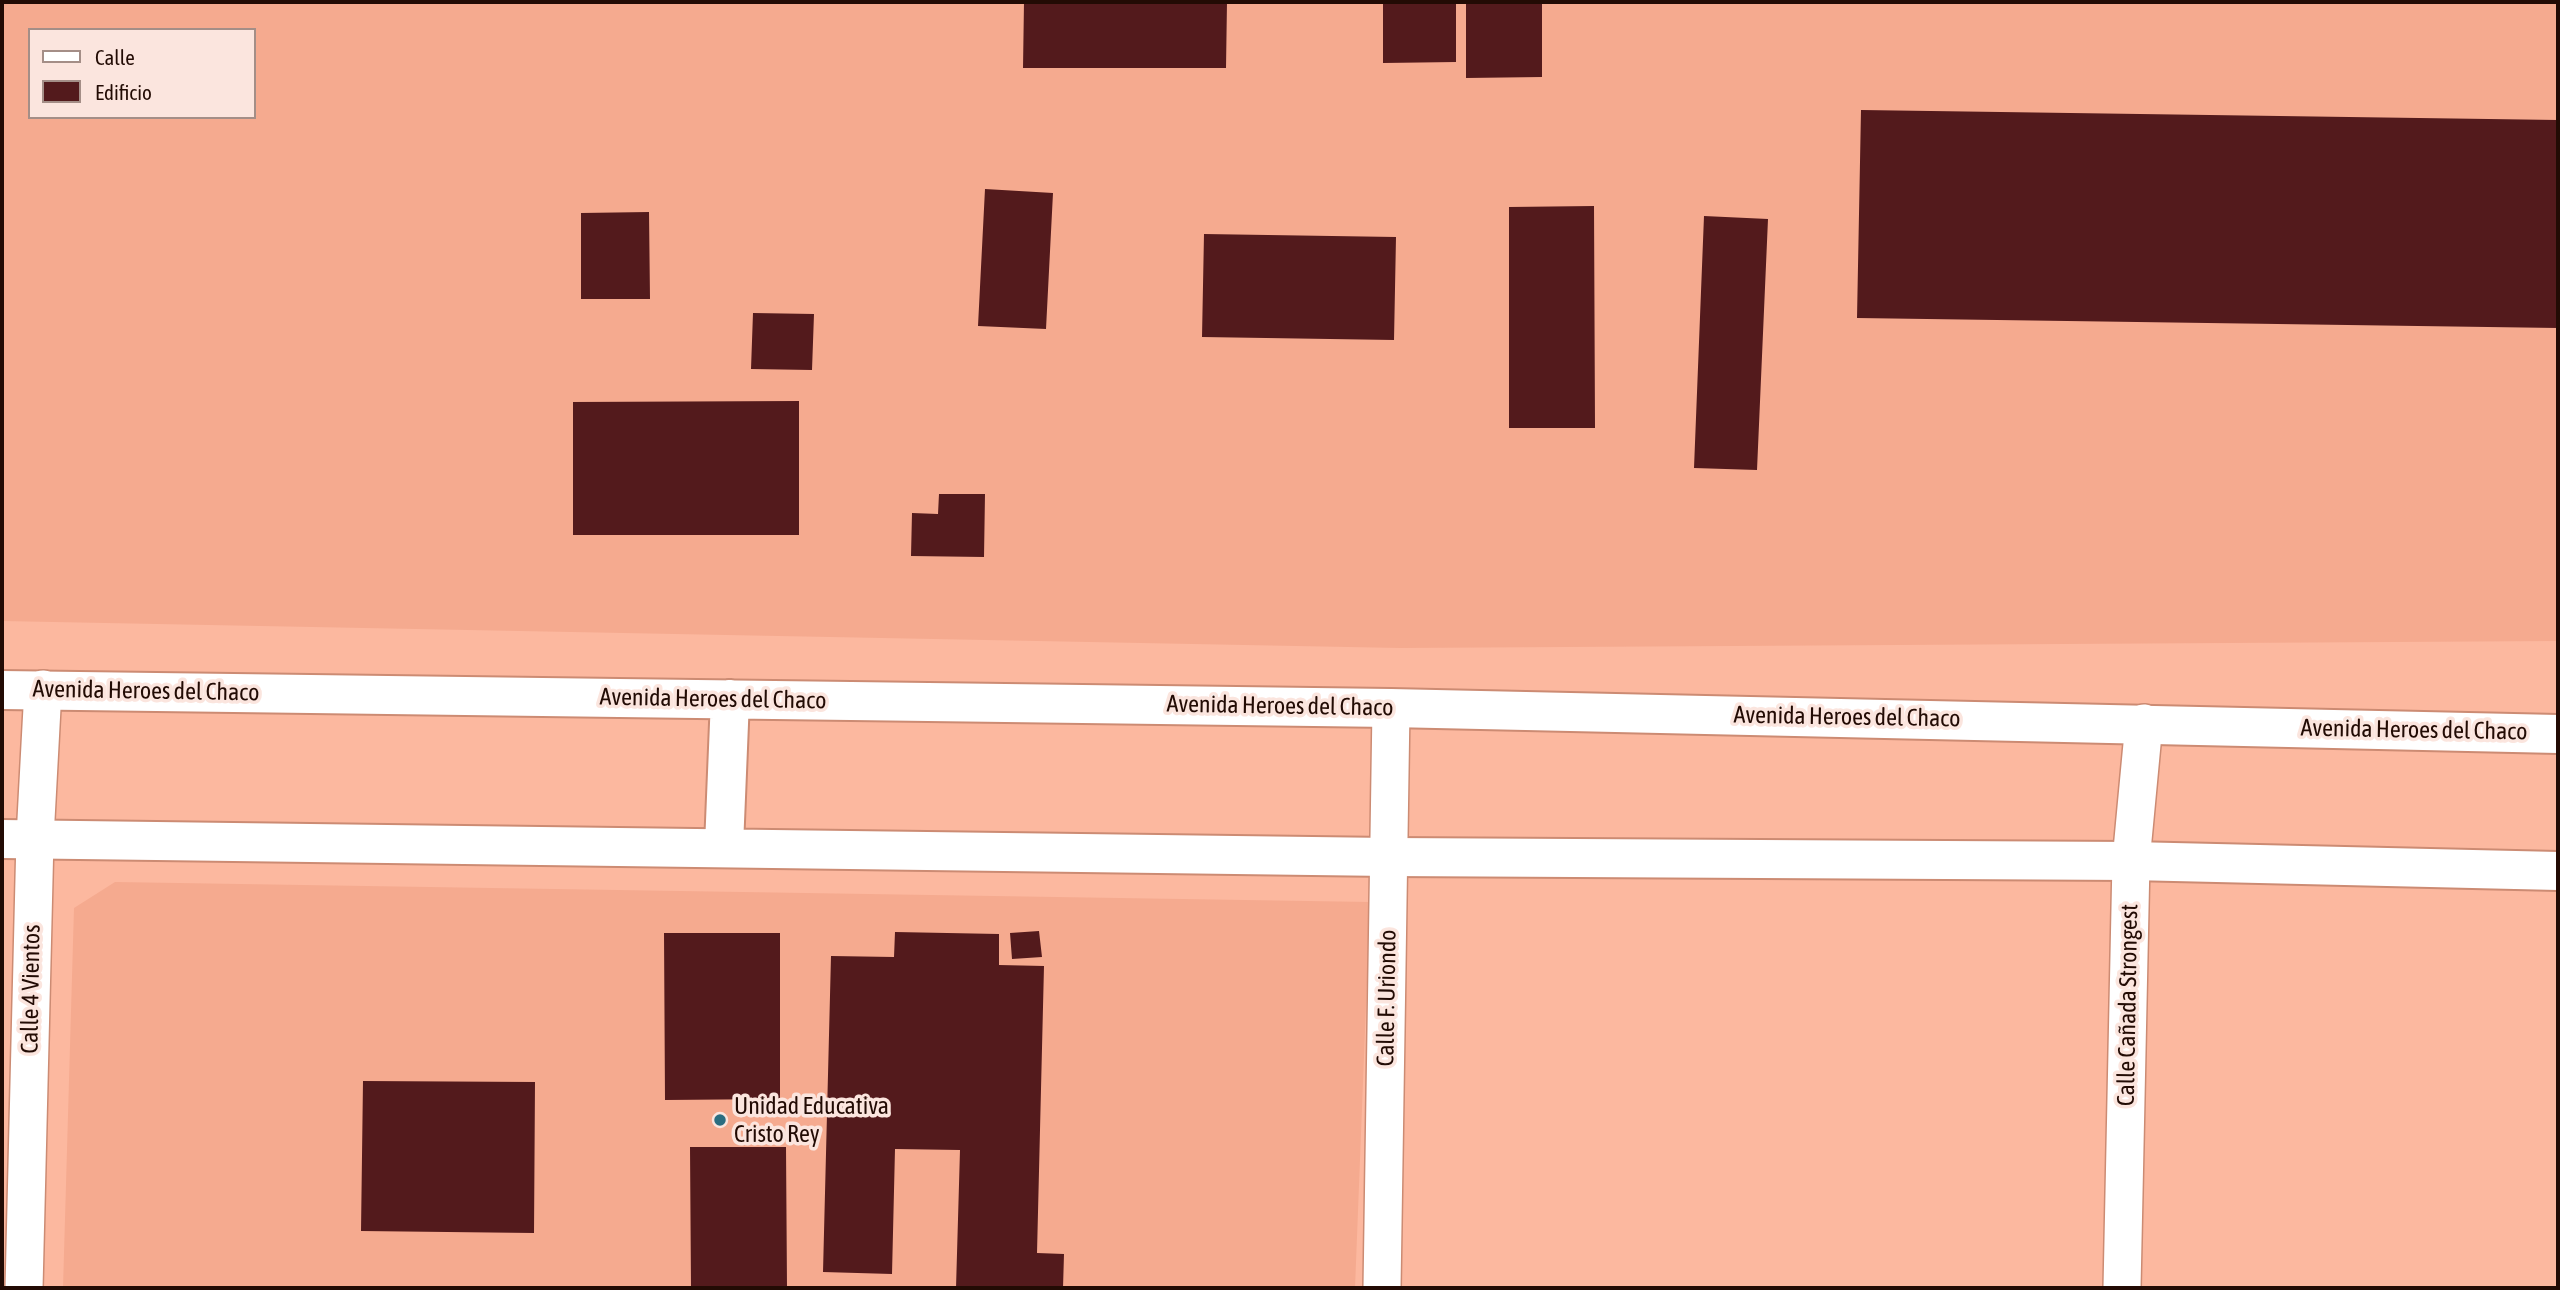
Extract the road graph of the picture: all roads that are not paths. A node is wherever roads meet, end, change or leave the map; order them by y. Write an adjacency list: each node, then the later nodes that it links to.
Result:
1 (43, 689): 2 (main road, Avenida Heroes del Chaco); 3 (main road, Avenida Heroes del Chaco); 7 (street, Calle 4 Vientos)
2 (2, 690)
3 (730, 699): 4 (main road, Avenida Heroes del Chaco); 8 (main road)
4 (1391, 708): 5 (main road, Avenida Heroes del Chaco); 9 (street, Calle F. Uriondo)
5 (2144, 723): 6 (main road, Avenida Heroes del Chaco); 10 (street, Calle Cañada Strongest)
6 (2558, 734)
7 (18, 838): 8 (main road); 12 (street, Calle 4 Vientos)
8 (724, 846): 9 (main road)
9 (1390, 857): 10 (main road); 13 (street, Calle F. Uriondo)
10 (2131, 861): 11 (main road); 14 (street, Calle Cañada Strongest)
11 (2558, 871)
12 (24, 1288)
13 (1382, 1288)
14 (2122, 1288)

